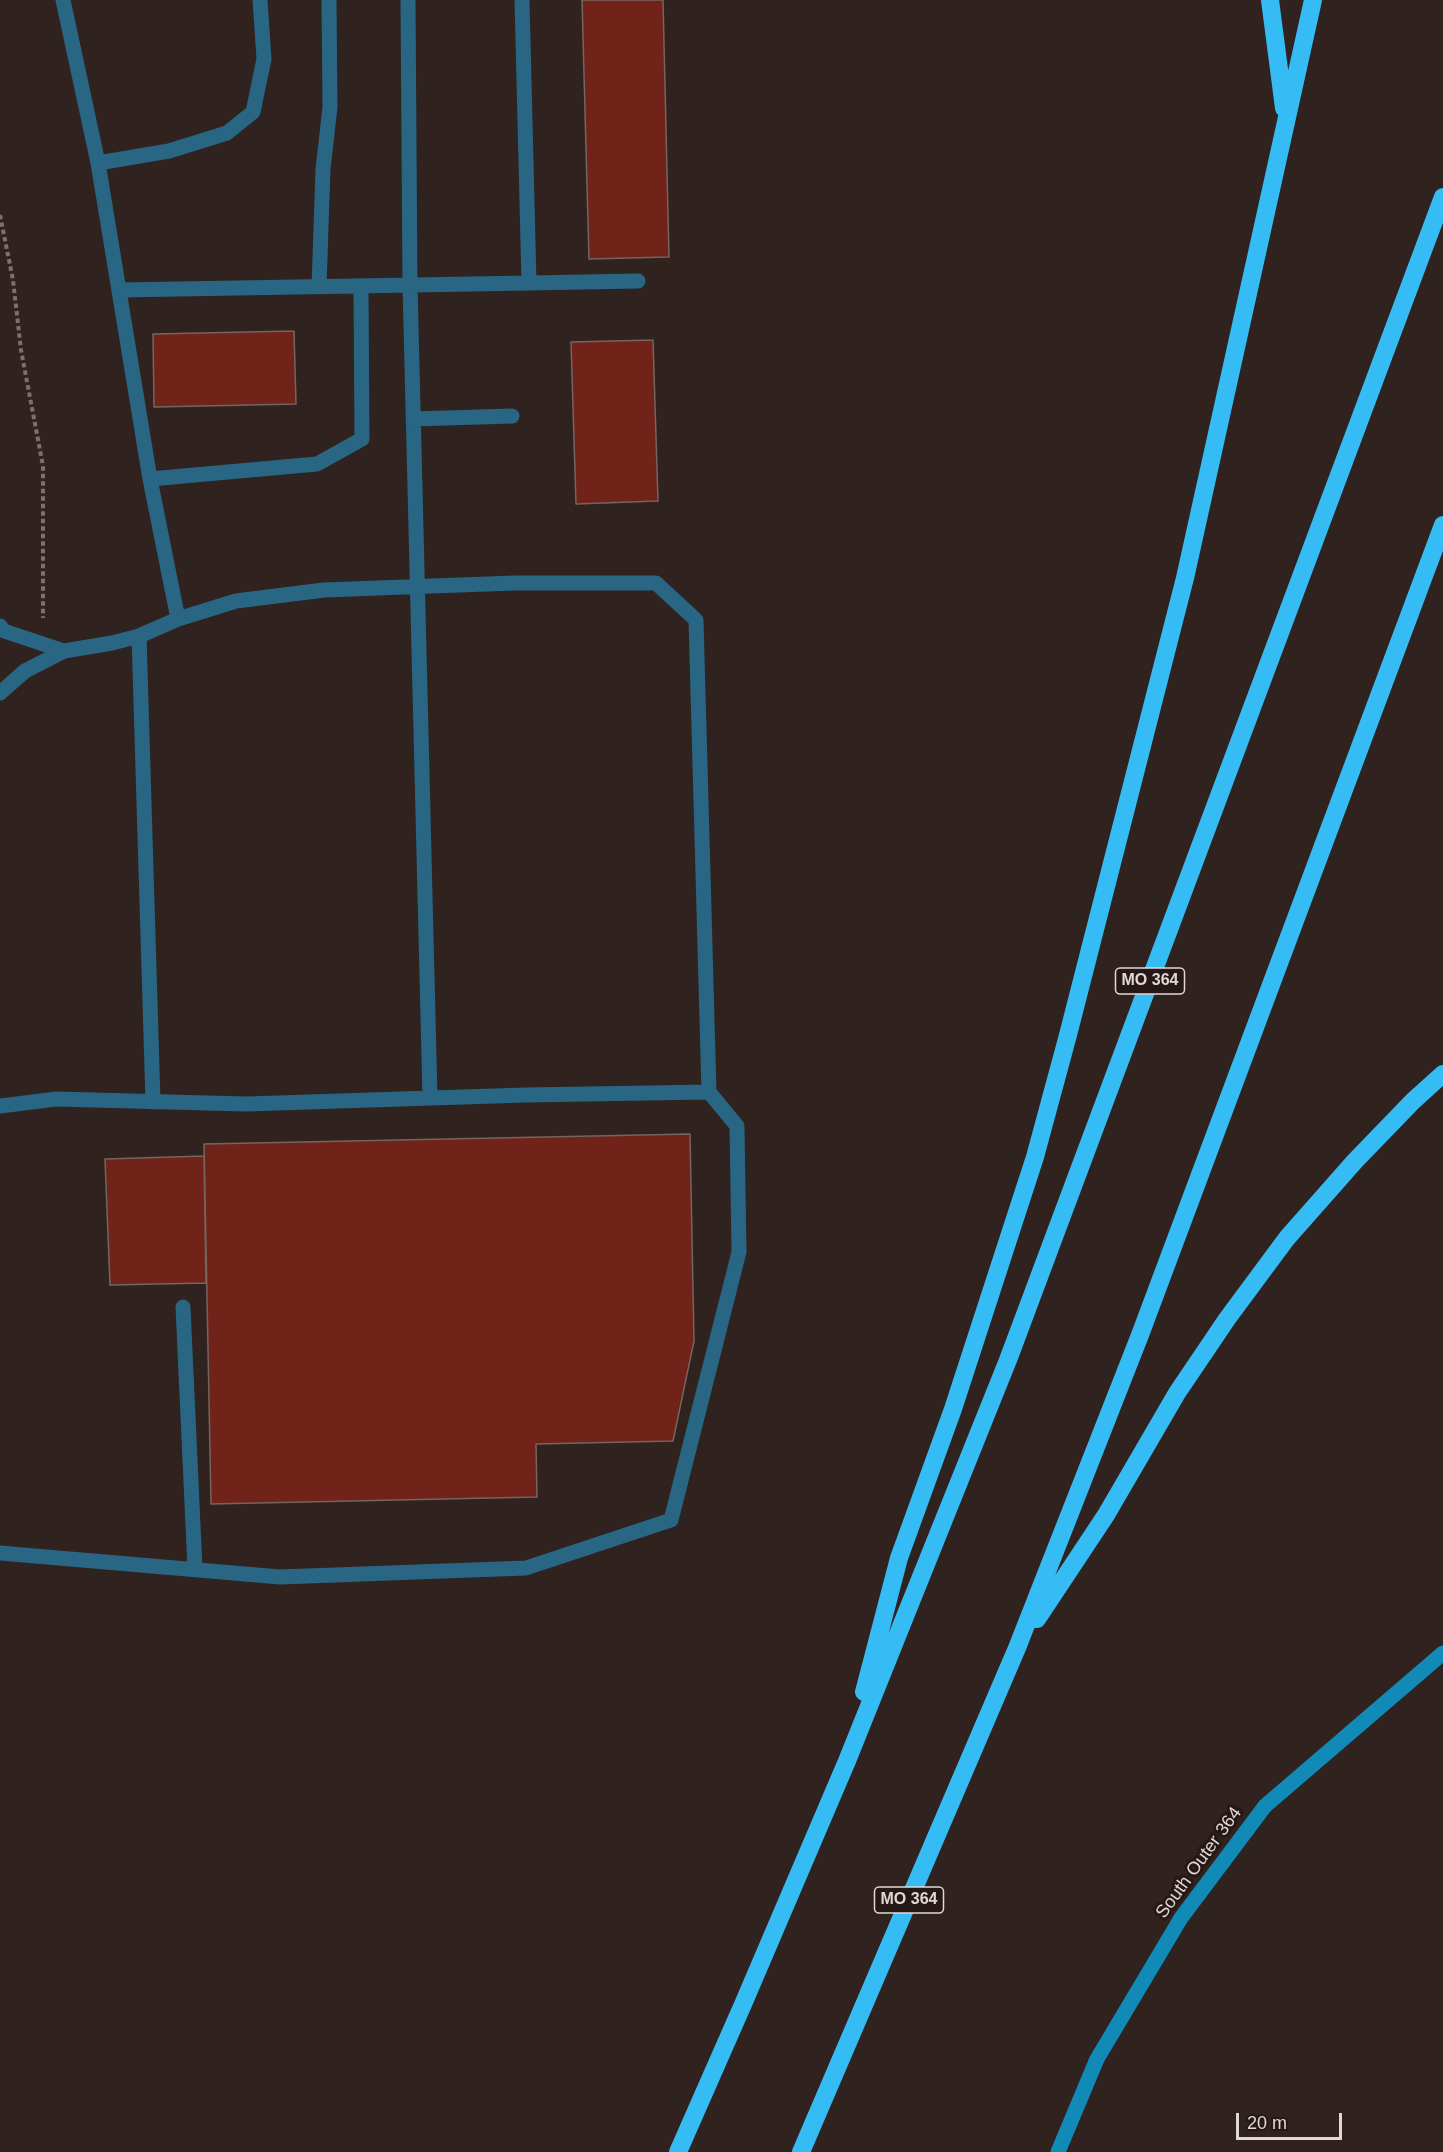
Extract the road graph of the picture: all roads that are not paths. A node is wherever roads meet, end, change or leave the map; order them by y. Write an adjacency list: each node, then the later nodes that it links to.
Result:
1 (63, 0): 9 (lane)
2 (260, 0): 9 (lane)
3 (329, 0): 15 (lane)
4 (408, 0): 13 (lane)
5 (522, 0): 12 (lane)
6 (1270, 0): 8 (highway)
7 (1313, 0): 8 (highway)
8 (1286, 122): 37 (highway)
9 (98, 163): 16 (lane)
10 (1443, 197): 37 (highway, MO 364)
11 (638, 281): 12 (lane)
12 (529, 283): 13 (lane)
13 (410, 285): 14 (lane); 18 (lane)
14 (361, 286): 15 (lane); 19 (lane)
15 (319, 287): 16 (lane)
16 (120, 290): 19 (lane)
17 (512, 416): 18 (lane)
18 (413, 419): 21 (lane)
19 (150, 479): 22 (lane)
20 (1443, 525): 35 (highway, MO 364)
21 (417, 586): 22 (lane); 28 (lane); 29 (lane)
22 (178, 619): 24 (lane)
23 (0, 626): 25 (lane)
24 (139, 636): 25 (lane); 30 (lane)
25 (64, 651): 26 (lane)
26 (0, 693)
27 (1443, 1074): 35 (highway)
28 (709, 1092): 29 (lane); 34 (lane)
29 (430, 1098): 30 (lane)
30 (153, 1102): 31 (lane)
31 (0, 1106)
32 (183, 1307): 34 (lane)
33 (0, 1553): 34 (lane)
34 (195, 1569)
35 (1017, 1648): 39 (highway, MO 364)
36 (1443, 1653): 40 (street, South Outer 364)
37 (847, 1761): 38 (highway, MO 364)
38 (678, 2152)
39 (801, 2152)
40 (1058, 2152)

